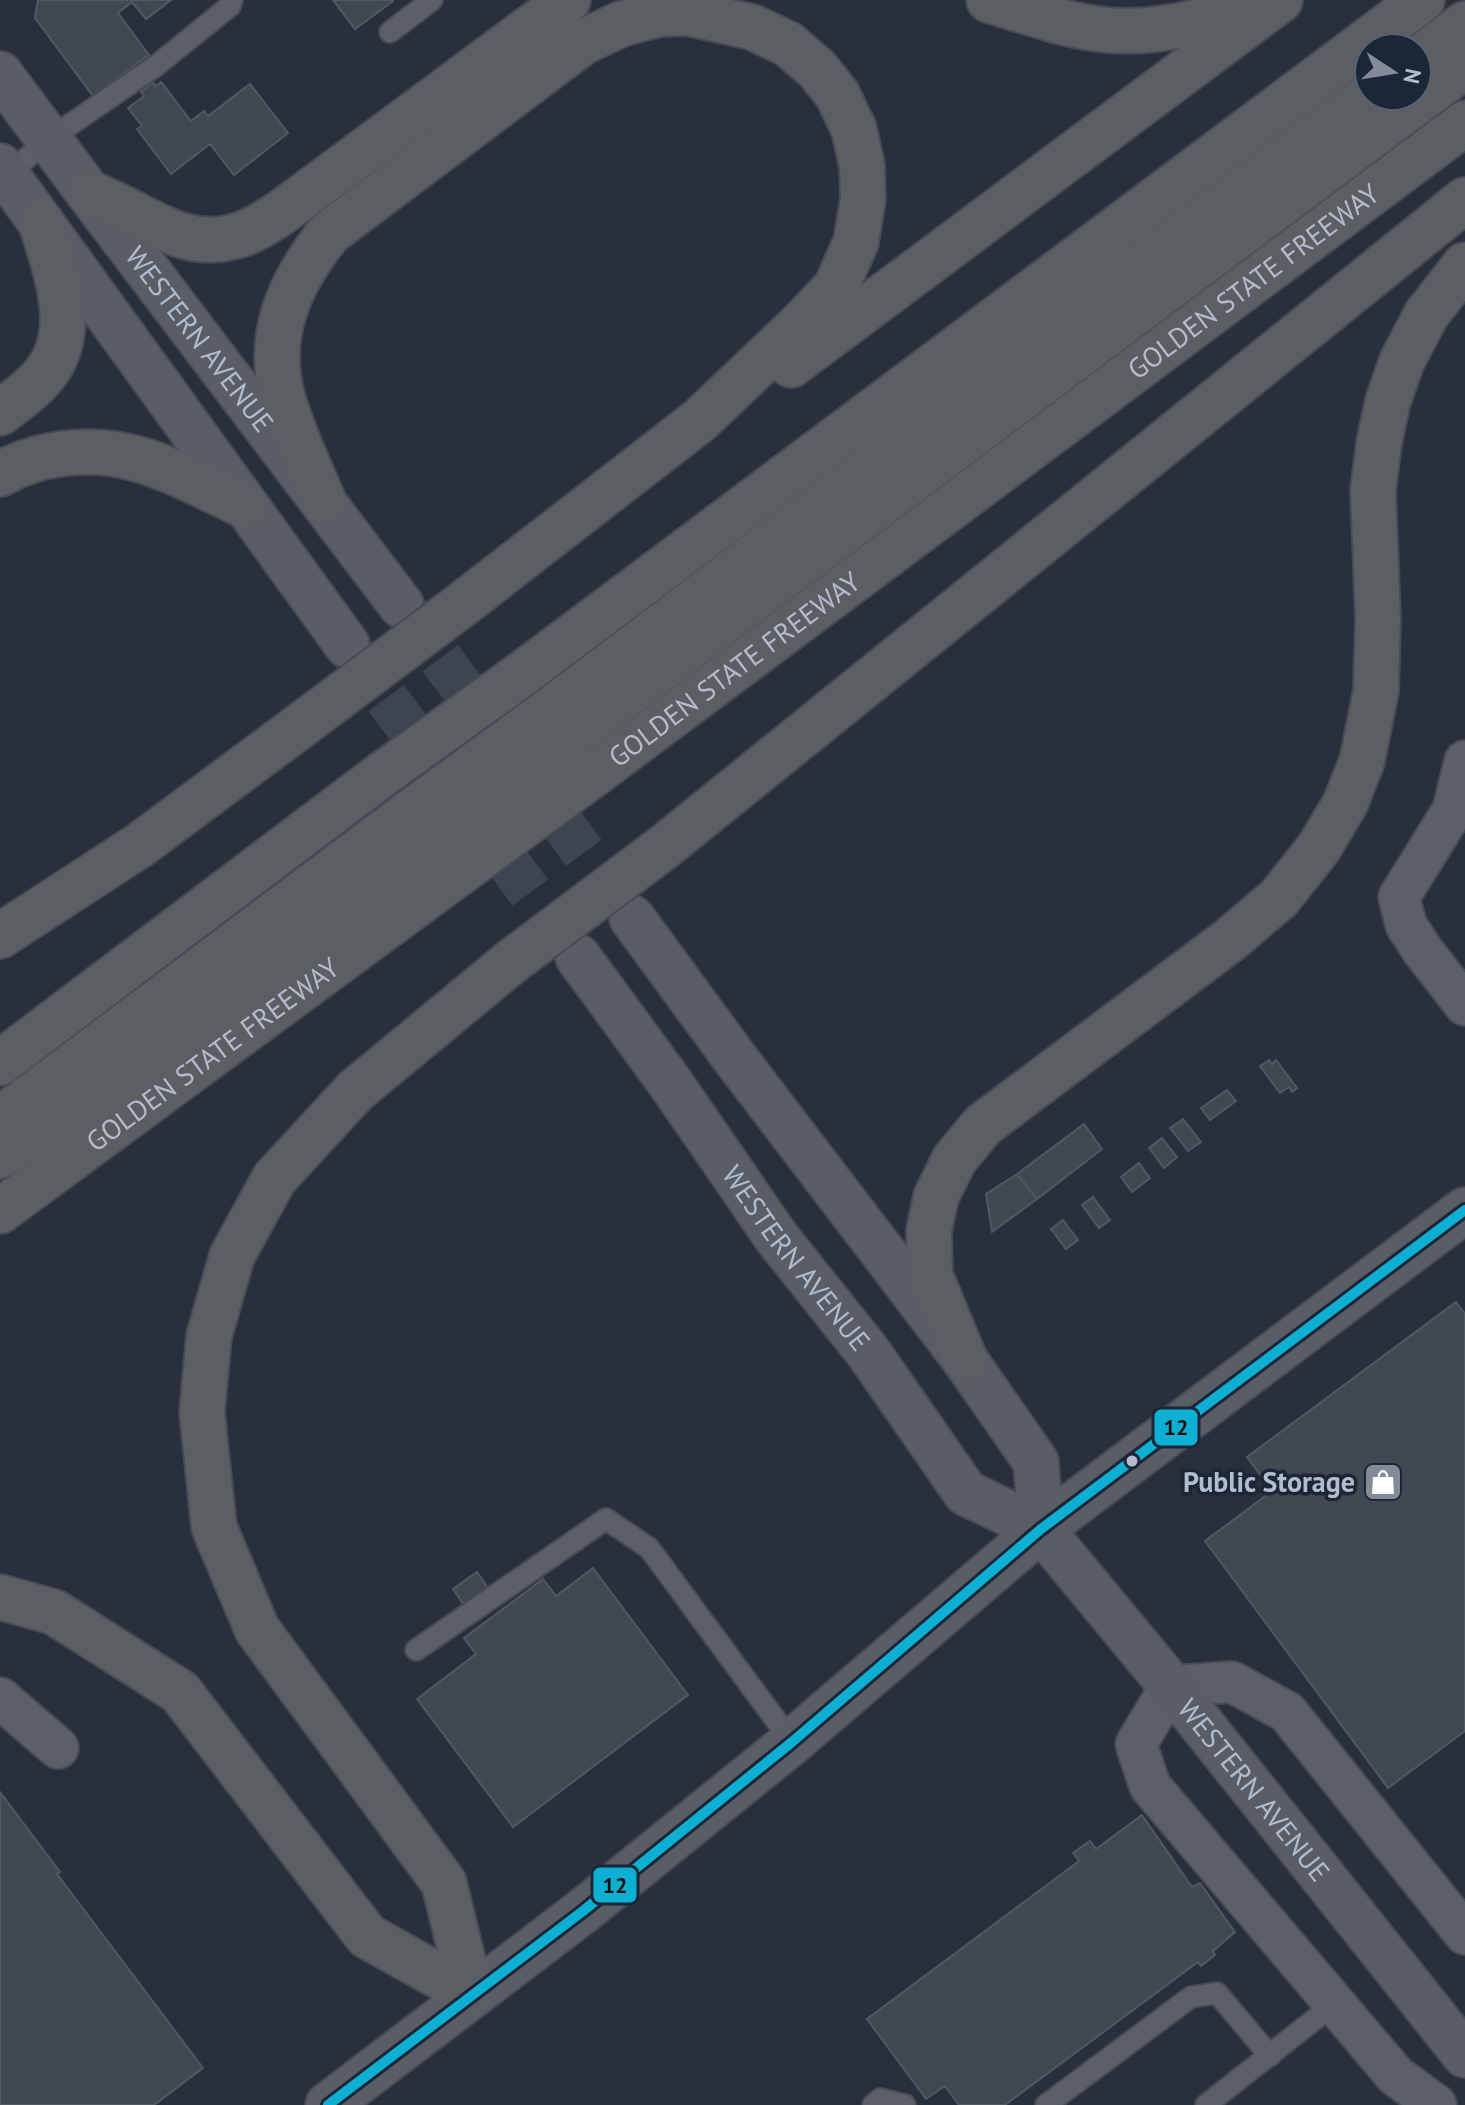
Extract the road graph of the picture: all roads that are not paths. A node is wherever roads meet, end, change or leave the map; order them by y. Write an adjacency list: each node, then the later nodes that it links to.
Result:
1 (232, 0): 15 (lane)
2 (432, 0): 9 (lane)
3 (568, 0): 17 (highway)
4 (989, 0): 5 (highway)
5 (1263, 0)
6 (1280, 0): 22 (highway)
7 (1422, 0): 37 (highway, bridge)
8 (1465, 24): 10 (highway)
9 (390, 32)
10 (1433, 48)
11 (1465, 66): 28 (highway)
12 (0, 74): 15 (main road, WESTERN AVENUE)
13 (1353, 107): 28 (highway)
14 (1465, 123): 41 (highway, GOLDEN STATE FREEWAY, bridge)
15 (49, 139): 16 (lane); 17 (main road, WESTERN AVENUE)
16 (4, 170): 19 (main road, WESTERN AVENUE)
17 (88, 192): 24 (main road, WESTERN AVENUE)
18 (1465, 200): 51 (highway, bridge)
19 (41, 222): 21 (highway); 25 (main road, WESTERN AVENUE)
20 (1465, 265): 42 (highway)
21 (0, 413)
22 (700, 420): 24 (highway); 31 (highway, bridge)
23 (0, 474): 25 (highway)
24 (324, 502): 26 (main road, WESTERN AVENUE)
25 (244, 505): 27 (main road, WESTERN AVENUE)
26 (401, 605)
27 (347, 645)
28 (560, 724): 30 (highway, bridge)
29 (1465, 761): 36 (street)
30 (418, 828): 38 (highway); 39 (highway)
31 (140, 845): 33 (highway); 35 (highway)
32 (632, 918): 42 (main road)
33 (0, 936)
34 (578, 957): 43 (main road, WESTERN AVENUE)
35 (0, 965)
36 (1465, 1005)
37 (0, 1063)
38 (0, 1119)
39 (0, 1156)
40 (1465, 1210): 43 (main road)
41 (0, 1211)
42 (965, 1360): 43 (main road)
43 (1041, 1529): 46 (main road, WESTERN AVENUE); 48 (main road)
44 (0, 1597): 51 (highway)
45 (416, 1650): 48 (lane)
46 (1171, 1686): 50 (street); 52 (street); 53 (main road, WESTERN AVENUE)
47 (0, 1698): 49 (street)
48 (792, 1742): 51 (main road)
49 (58, 1748)
50 (1464, 1931)
51 (471, 1994): 55 (main road)
52 (1336, 2005): 54 (lane); 60 (street)
53 (1465, 2055)
54 (1270, 2056): 58 (lane); 59 (lane)
55 (328, 2105)
56 (873, 2105): 57 (lane)
57 (905, 2105)
58 (1046, 2105)
59 (1206, 2105)
60 (1436, 2105)

